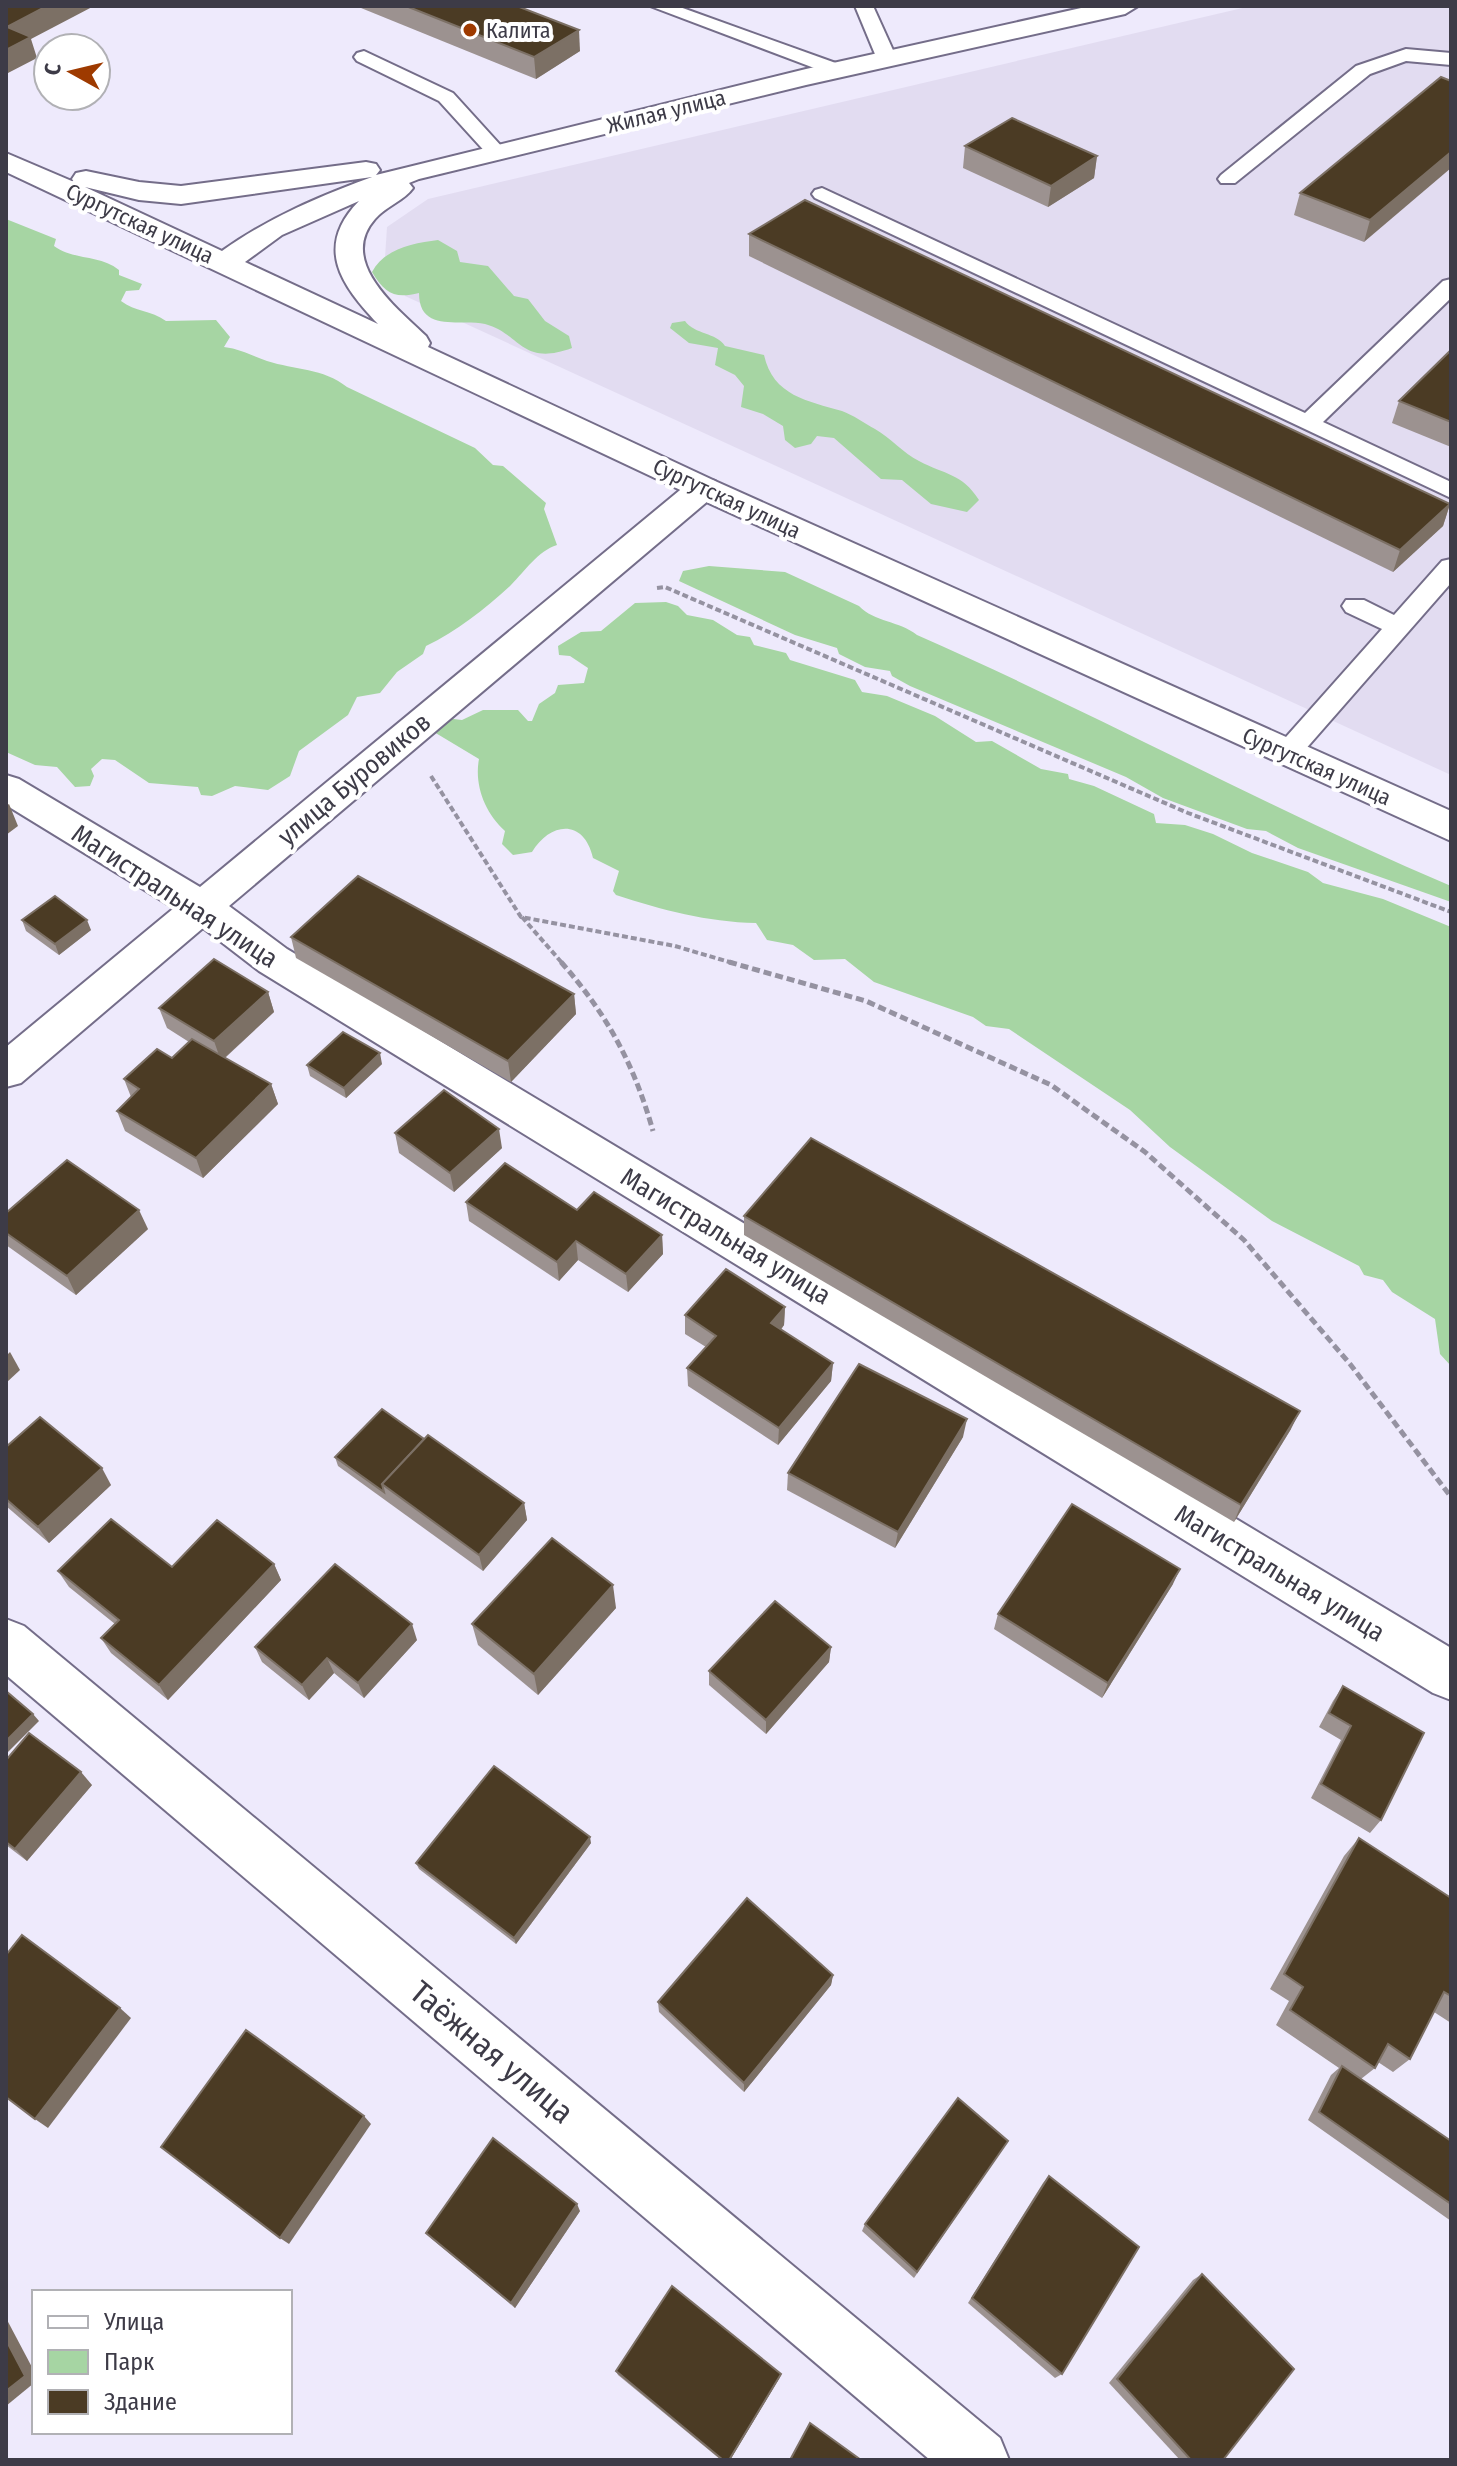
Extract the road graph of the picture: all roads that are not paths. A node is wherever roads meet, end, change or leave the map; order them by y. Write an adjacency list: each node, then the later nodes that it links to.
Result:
1 (659, 6): 8 (lane)
2 (840, 6): 4 (lane)
3 (1125, 6): 6 (main road, Жилая улица)
4 (866, 11): 6 (lane)
5 (364, 57): 9 (lane)
6 (887, 59): 8 (main road, Жилая улица)
7 (1451, 59): 11 (lane)
8 (837, 70): 9 (main road, Жилая улица)
9 (482, 155): 10 (main road); 13 (main road, Жилая улица); 15 (main road)
10 (6, 161): 13 (main road, Сургутская улица)
11 (1228, 179)
12 (822, 194): 16 (lane)
13 (225, 263): 15 (main road, Сургутская улица)
14 (1451, 286): 16 (lane)
15 (436, 364): 17 (main road, Сургутская улица)
16 (1308, 423): 18 (lane)
17 (703, 488): 22 (main road, Сургутская улица); 25 (main road, улица Буровиков)
18 (1451, 491)
19 (1451, 567): 21 (lane)
20 (1355, 606): 21 (lane)
21 (1398, 627): 22 (lane)
22 (1287, 753): 24 (main road, Сургутская улица)
23 (6, 788): 25 (main road, Магистральная улица)
24 (1451, 827)
25 (202, 907): 26 (main road, улица Буровиков); 28 (main road, Магистральная улица)
26 (6, 1071)
27 (6, 1643): 29 (main road, Таёжная улица)
28 (1451, 1676)
29 (978, 2460)

